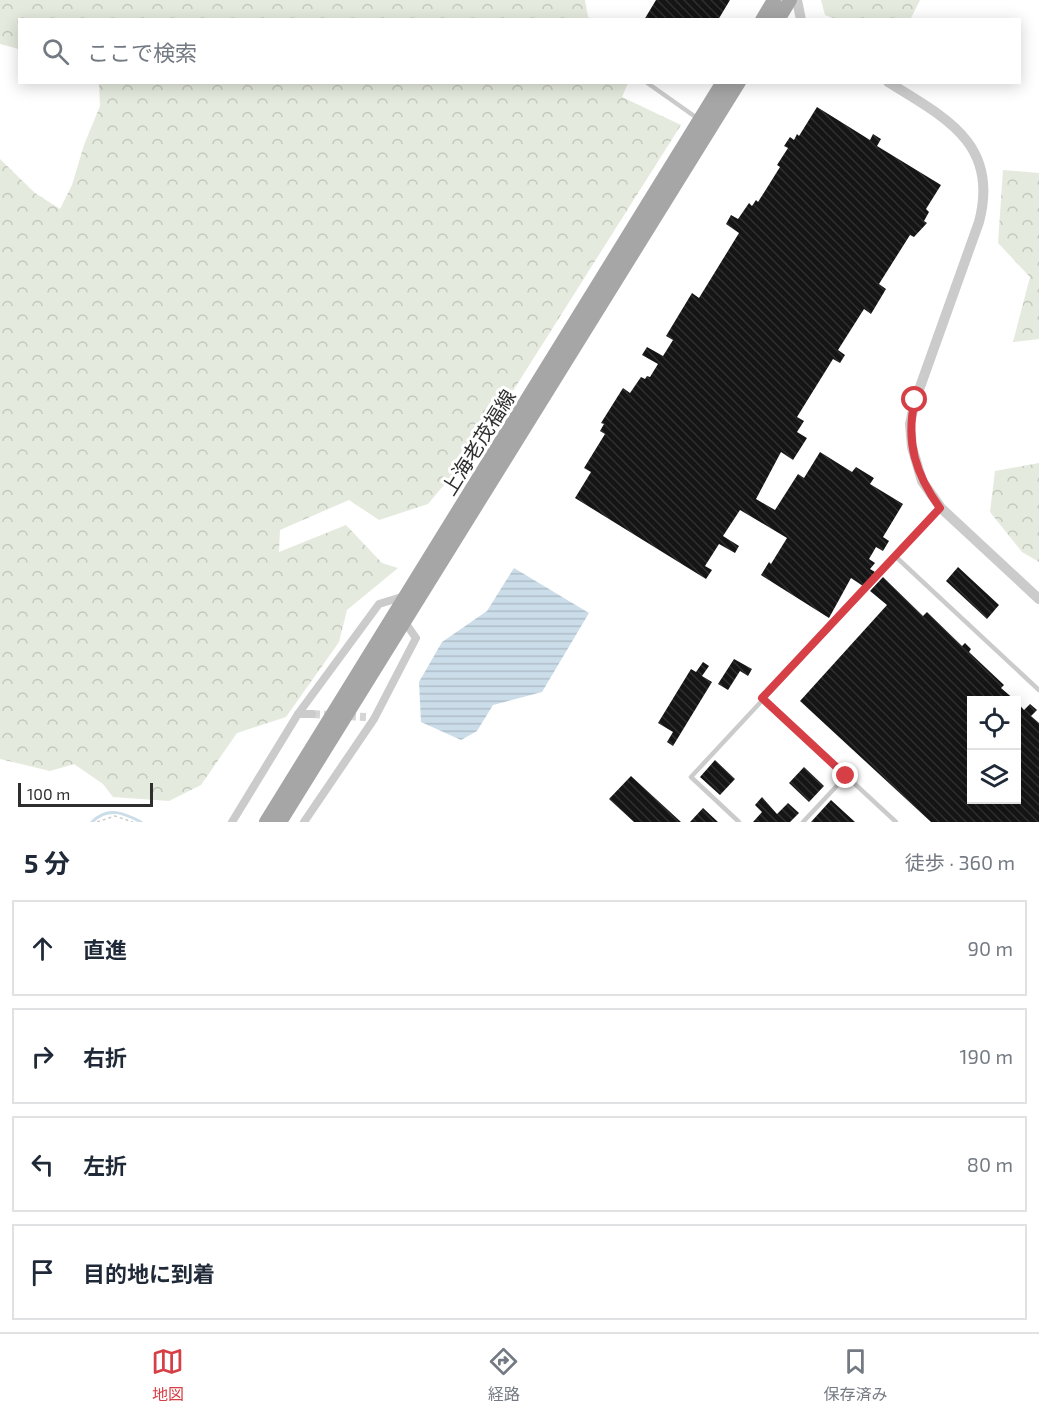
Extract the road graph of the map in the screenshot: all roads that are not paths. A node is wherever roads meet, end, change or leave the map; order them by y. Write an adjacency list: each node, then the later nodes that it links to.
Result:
1 (774, 0): 4 (main road)
2 (790, 0): 5 (main road)
3 (797, 0): 6 (street)
4 (763, 18)
5 (779, 18)
6 (801, 18)
7 (649, 84): 11 (lane)
8 (722, 84): 11 (main road, 上海老茂福線)
9 (738, 84): 16 (main road, 上海老茂福線)
10 (891, 84): 12 (street)
11 (700, 119): 14 (main road, 上海老茂福線)
12 (940, 508): 13 (lane); 15 (street)
13 (895, 556): 17 (lane); 18 (lane)
14 (406, 595): 19 (street); 23 (main road, 上海老茂福線)
15 (1039, 599)
16 (404, 621): 24 (main road, 上海老茂福線); 25 (street)
17 (1039, 690)
18 (762, 698): 21 (lane); 26 (lane)
19 (298, 714): 20 (street); 22 (street)
20 (312, 714)
21 (846, 776): 27 (lane); 28 (lane)
22 (232, 822)
23 (266, 822)
24 (280, 822)
25 (304, 822)
26 (739, 822)
27 (802, 822)
28 (896, 822)

